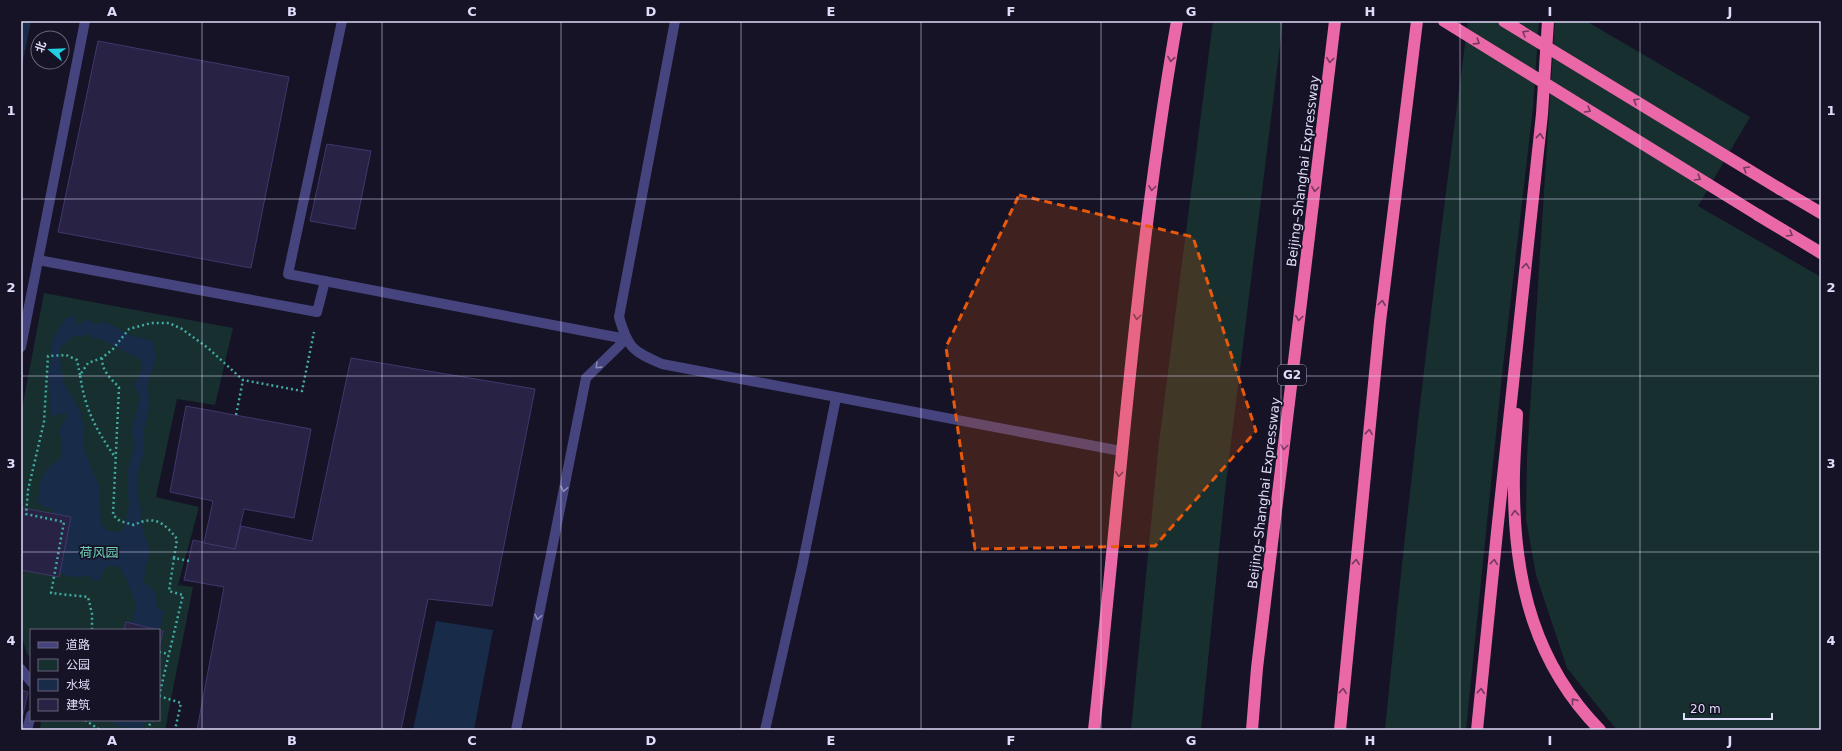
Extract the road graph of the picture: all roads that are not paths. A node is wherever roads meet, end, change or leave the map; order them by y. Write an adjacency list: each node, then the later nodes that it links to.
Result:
1 (85, 21): 12 (street)
2 (342, 21): 13 (street)
3 (675, 21): 15 (street)
4 (1178, 21): 18 (highway, one-way to 18)
5 (1335, 21): 26 (highway, Beijing–Shanghai Expressway / G2, one-way to 26)
6 (1418, 21): 27 (highway, one-way to 6)
7 (1444, 21): 11 (highway, one-way to 11, bridge)
8 (1504, 21): 10 (highway, one-way to 8, bridge)
9 (1548, 21): 14 (highway, one-way to 9)
10 (1821, 213)
11 (1821, 253)
12 (38, 260): 13 (street); 16 (street)
13 (325, 281): 15 (street)
14 (1523, 291): 28 (highway, one-way to 14); 29 (highway, one-way to 14)
15 (626, 339): 17 (street); 23 (street, one-way to 23)
16 (21, 347)
17 (836, 398): 18 (street); 24 (street)
18 (1121, 451): 25 (highway, one-way to 25)
19 (21, 669): 20 (street)
20 (30, 681)
21 (30, 719): 22 (street)
22 (27, 730)
23 (516, 730)
24 (765, 730)
25 (1094, 730)
26 (1252, 730)
27 (1340, 730)
28 (1477, 730)
29 (1600, 730)

